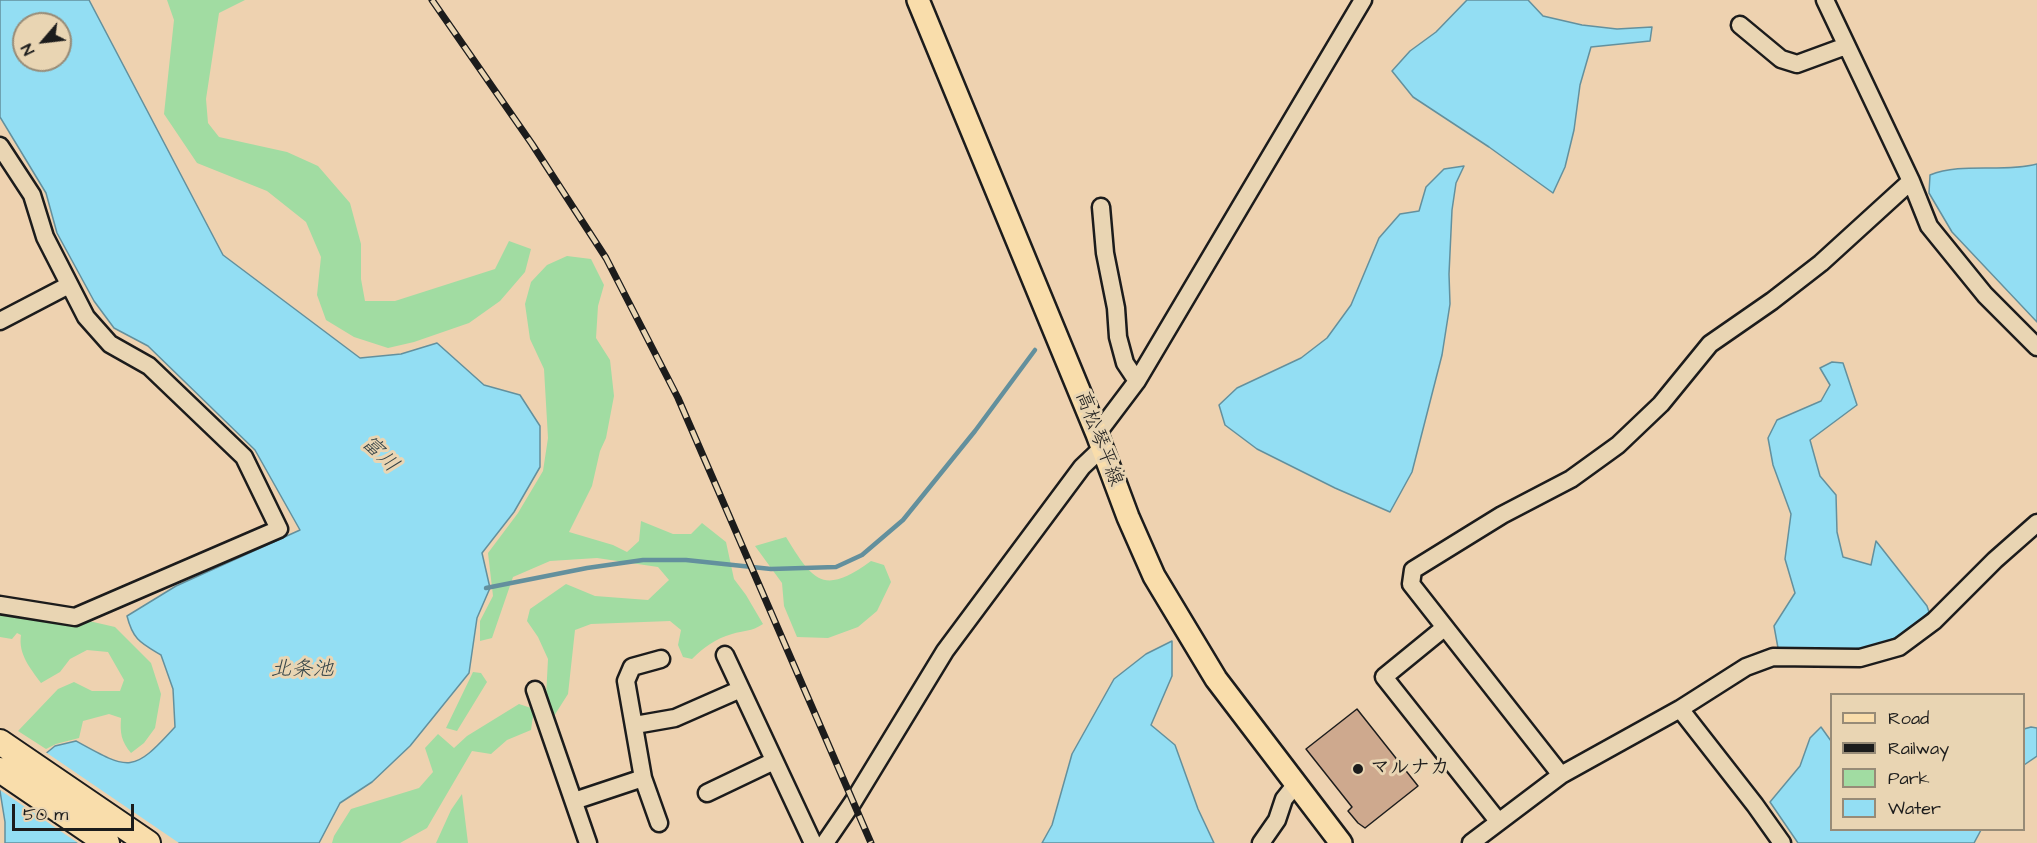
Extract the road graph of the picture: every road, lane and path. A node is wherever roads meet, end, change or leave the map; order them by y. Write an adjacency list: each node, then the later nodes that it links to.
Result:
1 (918, 0): 13 (main road, 高松琴平線)
2 (1363, 0): 12 (street)
3 (1825, 0): 5 (street)
4 (1740, 25): 5 (street)
5 (1846, 46): 7 (street)
6 (0, 146): 9 (street)
7 (1911, 180): 11 (street); 16 (street)
8 (1101, 207): 12 (street)
9 (69, 285): 10 (street); 15 (street)
10 (0, 321)
11 (2037, 347)
12 (1137, 381): 13 (street)
13 (1100, 441): 28 (main road, 高松琴平線); 33 (street)
14 (2037, 524): 21 (street)
15 (0, 605)
16 (1444, 628): 26 (street); 31 (street)
17 (725, 655): 19 (street)
18 (661, 659): 22 (street)
19 (741, 689): 22 (street); 24 (street)
20 (535, 690): 30 (street)
21 (1680, 709): 26 (street); 40 (street)
22 (635, 725): 27 (street)
23 (0, 741): 35 (highway)
24 (774, 761): 29 (street); 33 (street)
25 (0, 770): 34 (highway)
26 (1561, 775): 31 (street)
27 (643, 778): 30 (street); 32 (street)
28 (1296, 784): 37 (street); 38 (main road, 高松琴平線)
29 (708, 793)
30 (574, 801): 36 (street)
31 (1498, 821): 39 (street)
32 (659, 823)
33 (818, 842)
34 (107, 843)
35 (148, 843)
36 (588, 843)
37 (1262, 843)
38 (1341, 843)
39 (1471, 843)
40 (1782, 843)

